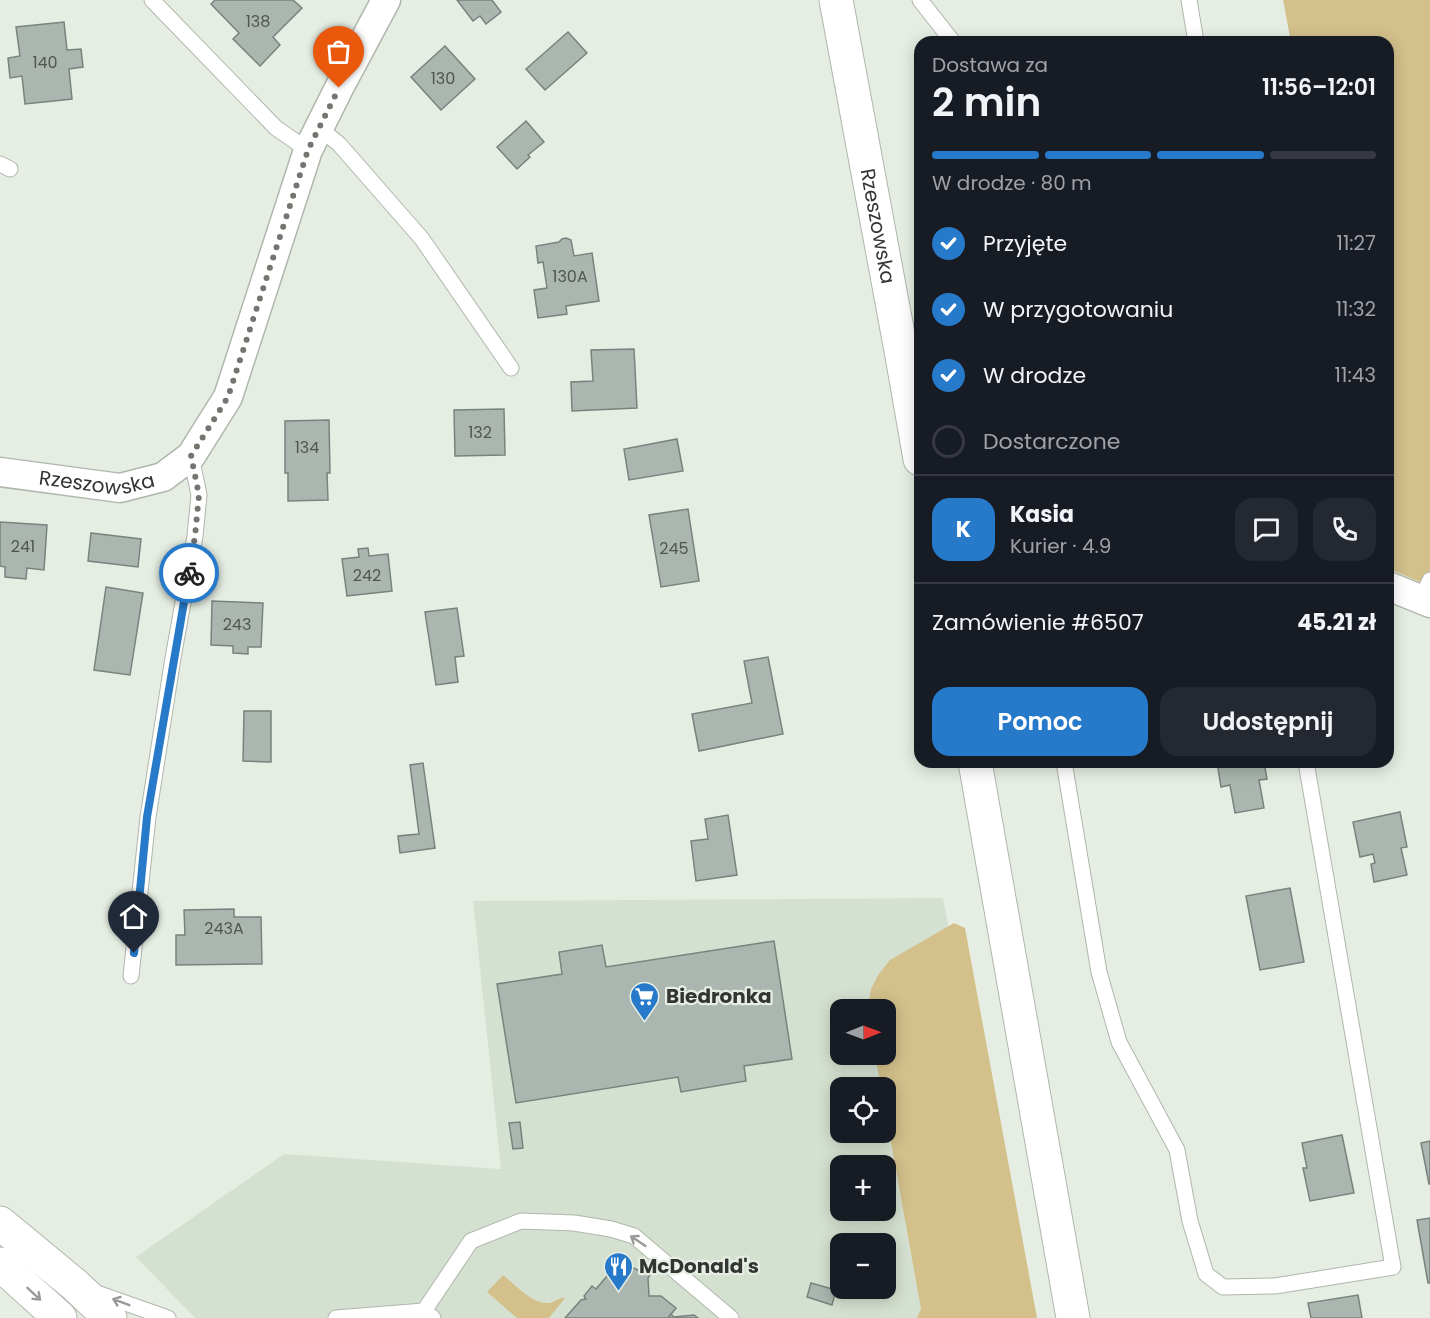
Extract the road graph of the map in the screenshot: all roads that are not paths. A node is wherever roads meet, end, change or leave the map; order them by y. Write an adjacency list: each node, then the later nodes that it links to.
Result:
1 (152, 0): 8 (lane)
2 (386, 0): 8 (street, Rzeszowska)
3 (836, 0): 10 (street, Rzeszowska)
4 (920, 0): 6 (lane)
5 (1189, 0): 7 (lane)
6 (947, 36)
7 (1195, 36)
8 (314, 139): 9 (lane); 11 (street, Rzeszowska)
9 (511, 368)
10 (914, 424)
11 (191, 456): 12 (street, Rzeszowska); 18 (lane)
12 (0, 472)
13 (1394, 587): 14 (street)
14 (1427, 594)
15 (976, 768): 28 (street)
16 (1065, 768): 17 (lane)
17 (1307, 768)
18 (132, 976)
19 (0, 1223): 21 (street)
20 (0, 1264): 23 (street, one-way to 23)
21 (75, 1285): 24 (street); 25 (lane, one-way to 21)
22 (428, 1314): 26 (lane); 27 (lane, one-way to 22)
23 (60, 1318)
24 (110, 1318)
25 (168, 1318)
26 (336, 1318)
27 (731, 1318)
28 (1073, 1318)

